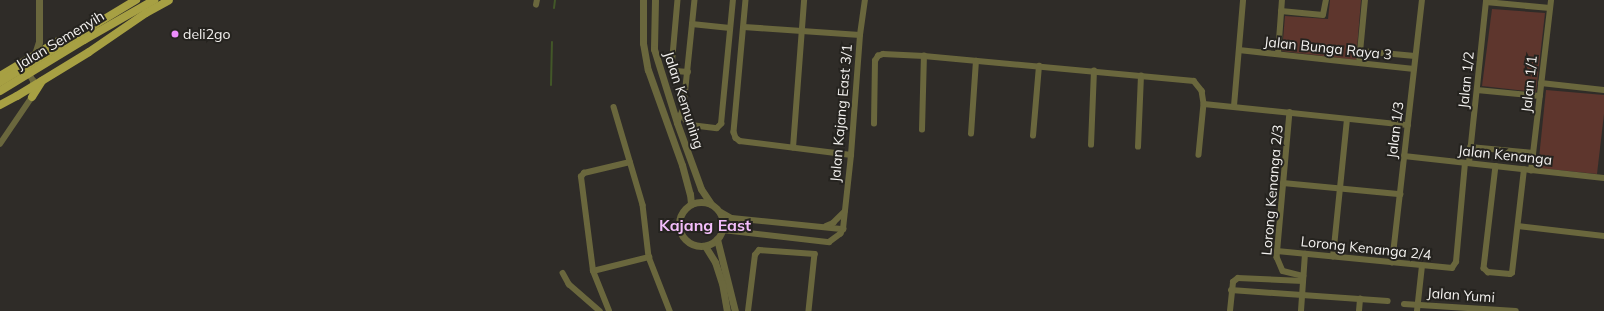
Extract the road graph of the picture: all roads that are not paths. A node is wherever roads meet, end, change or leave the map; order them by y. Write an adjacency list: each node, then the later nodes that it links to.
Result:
1 (39, 0): 30 (street)
2 (136, 0): 21 (main road, Jalan Semenyih)
3 (154, 0): 40 (main road, Jalan Semenyih)
4 (169, 0): 43 (main road)
5 (644, 0): 83 (street, Jalan Kemuning)
6 (655, 0): 59 (street, Jalan Kemuning)
7 (678, 0): 39 (street)
8 (695, 0): 23 (street)
9 (733, 0): 25 (street)
10 (746, 0): 24 (street)
11 (804, 0): 26 (street)
12 (865, 0): 27 (street, Jalan Kajang East 3/1)
13 (1243, 0): 28 (street)
14 (1282, 0): 22 (street)
15 (1326, 0): 22 (street)
16 (1365, 0): 29 (street)
17 (1422, 0): 33 (street, Jalan 1/3)
18 (1551, 0): 20 (street, Jalan 1/1)
19 (1486, 1): 20 (street); 47 (street, Jalan 1/2)
20 (1550, 8): 45 (street, Jalan 1/1)
21 (119, 10): 30 (main road); 44 (main road, Jalan Semenyih)
22 (1281, 11): 31 (street)
23 (692, 24): 25 (street); 39 (street)
24 (744, 27): 26 (street); 69 (street)
25 (730, 28): 56 (street)
26 (801, 31): 27 (street); 69 (street)
27 (860, 35): 72 (street, Jalan Kajang East 3/1)
28 (1240, 50): 31 (street, Jalan Bunga Raya 3); 54 (street)
29 (1360, 51): 33 (street); 35 (street)
30 (35, 54): 41 (main road)
31 (1278, 54): 35 (street, Jalan Bunga Raya 3)
32 (924, 56): 34 (street); 60 (street); 62 (street)
33 (1416, 56): 37 (street, Jalan 1/3)
34 (976, 60): 36 (street); 63 (street)
35 (1359, 63): 37 (street, Jalan Bunga Raya 3)
36 (1039, 66): 38 (street); 64 (street)
37 (1414, 69): 61 (street, Jalan 1/3)
38 (1094, 71): 42 (street); 66 (street)
39 (688, 72): 56 (street)
40 (29, 74): 46 (street); 49 (main road, Jalan Semenyih)
41 (0, 76)
42 (1141, 76): 52 (street); 68 (street)
43 (47, 77): 46 (main road); 51 (main road)
44 (0, 82)
45 (1541, 83): 48 (street); 50 (street, Jalan 1/1)
46 (33, 86): 51 (street); 53 (main road)
47 (1477, 90): 50 (street); 67 (street, Jalan 1/2)
48 (1604, 90)
49 (0, 91)
50 (1540, 96): 71 (street, Jalan 1/1)
51 (32, 97): 65 (street)
52 (1204, 104): 54 (street); 70 (street)
53 (0, 105)
54 (1234, 106): 57 (street)
55 (614, 107): 74 (street)
56 (684, 107): 59 (street)
57 (1290, 112): 58 (street); 80 (street, Lorong Kenanga 2/3)
58 (1347, 120): 61 (street); 81 (street)
59 (677, 124): 84 (street, Jalan Kemuning)
60 (874, 124)
61 (1408, 126): 73 (street, Jalan 1/3)
62 (922, 130)
63 (971, 134)
64 (1033, 136)
65 (0, 144)
66 (1091, 145)
67 (1470, 146): 71 (street); 75 (street, Jalan 1/2)
68 (1138, 147)
69 (793, 148): 72 (street)
70 (1199, 154)
71 (1534, 154): 78 (street, Jalan 1/1)
72 (851, 155): 86 (street, Jalan Kajang East 3/1)
73 (1404, 156): 75 (street, Jalan Kenanga); 82 (street, Jalan 1/3)
74 (630, 162): 96 (street); 101 (street)
75 (1467, 163): 76 (street, Jalan Kenanga); 100 (street, Jalan 1/2)
76 (1496, 166): 77 (street, Jalan Kenanga); 87 (street)
77 (1524, 170): 78 (street, Jalan Kenanga); 87 (street)
78 (1532, 171): 79 (street, Jalan Kenanga)
79 (1604, 178)
80 (1282, 183): 81 (street); 94 (street, Lorong Kenanga 2/3)
81 (1340, 188): 82 (street); 97 (street)
82 (1400, 194): 98 (street, Jalan 1/3)
83 (691, 204): 84 (street); 93 (street)
84 (711, 204): 85 (street)
85 (721, 212): 88 (street); 90 (street)
86 (845, 212): 88 (street); 89 (street, Jalan Kajang East 3/1)
87 (1518, 226): 91 (street)
88 (824, 227): 89 (street)
89 (843, 229): 90 (street)
90 (723, 230): 92 (street)
91 (1604, 236)
92 (717, 239): 93 (street); 115 (street)
93 (706, 246): 114 (street)
94 (1277, 251): 95 (street, Lorong Kenanga 2/4); 103 (street, Lorong Kenanga 2/3)
95 (1305, 254): 97 (street, Lorong Kenanga 2/4); 103 (street)
96 (649, 257): 101 (street); 113 (street)
97 (1333, 257): 98 (street, Lorong Kenanga 2/4)
98 (1392, 263): 99 (street, Lorong Kenanga 2/4)
99 (1422, 266): 100 (street, Lorong Kenanga 2/4); 109 (street)
100 (1452, 268)
101 (592, 271): 112 (street)
102 (564, 273): 111 (street)
103 (1303, 279): 104 (street); 105 (street)
104 (1232, 290): 105 (street); 118 (street)
105 (1302, 294): 106 (street); 119 (street)
106 (1360, 299): 107 (street); 120 (street)
107 (1388, 301)
108 (1404, 304): 109 (street, Jalan Yumi)
109 (1418, 304): 110 (street, Jalan Yumi); 121 (street)
110 (1475, 310): 122 (street, Jalan Yumi)
111 (600, 311)
112 (609, 311)
113 (670, 311)
114 (727, 311)
115 (736, 311)
116 (748, 311): 117 (street)
117 (809, 311)
118 (1230, 311)
119 (1301, 311)
120 (1359, 311)
121 (1417, 311)
122 (1516, 311)

